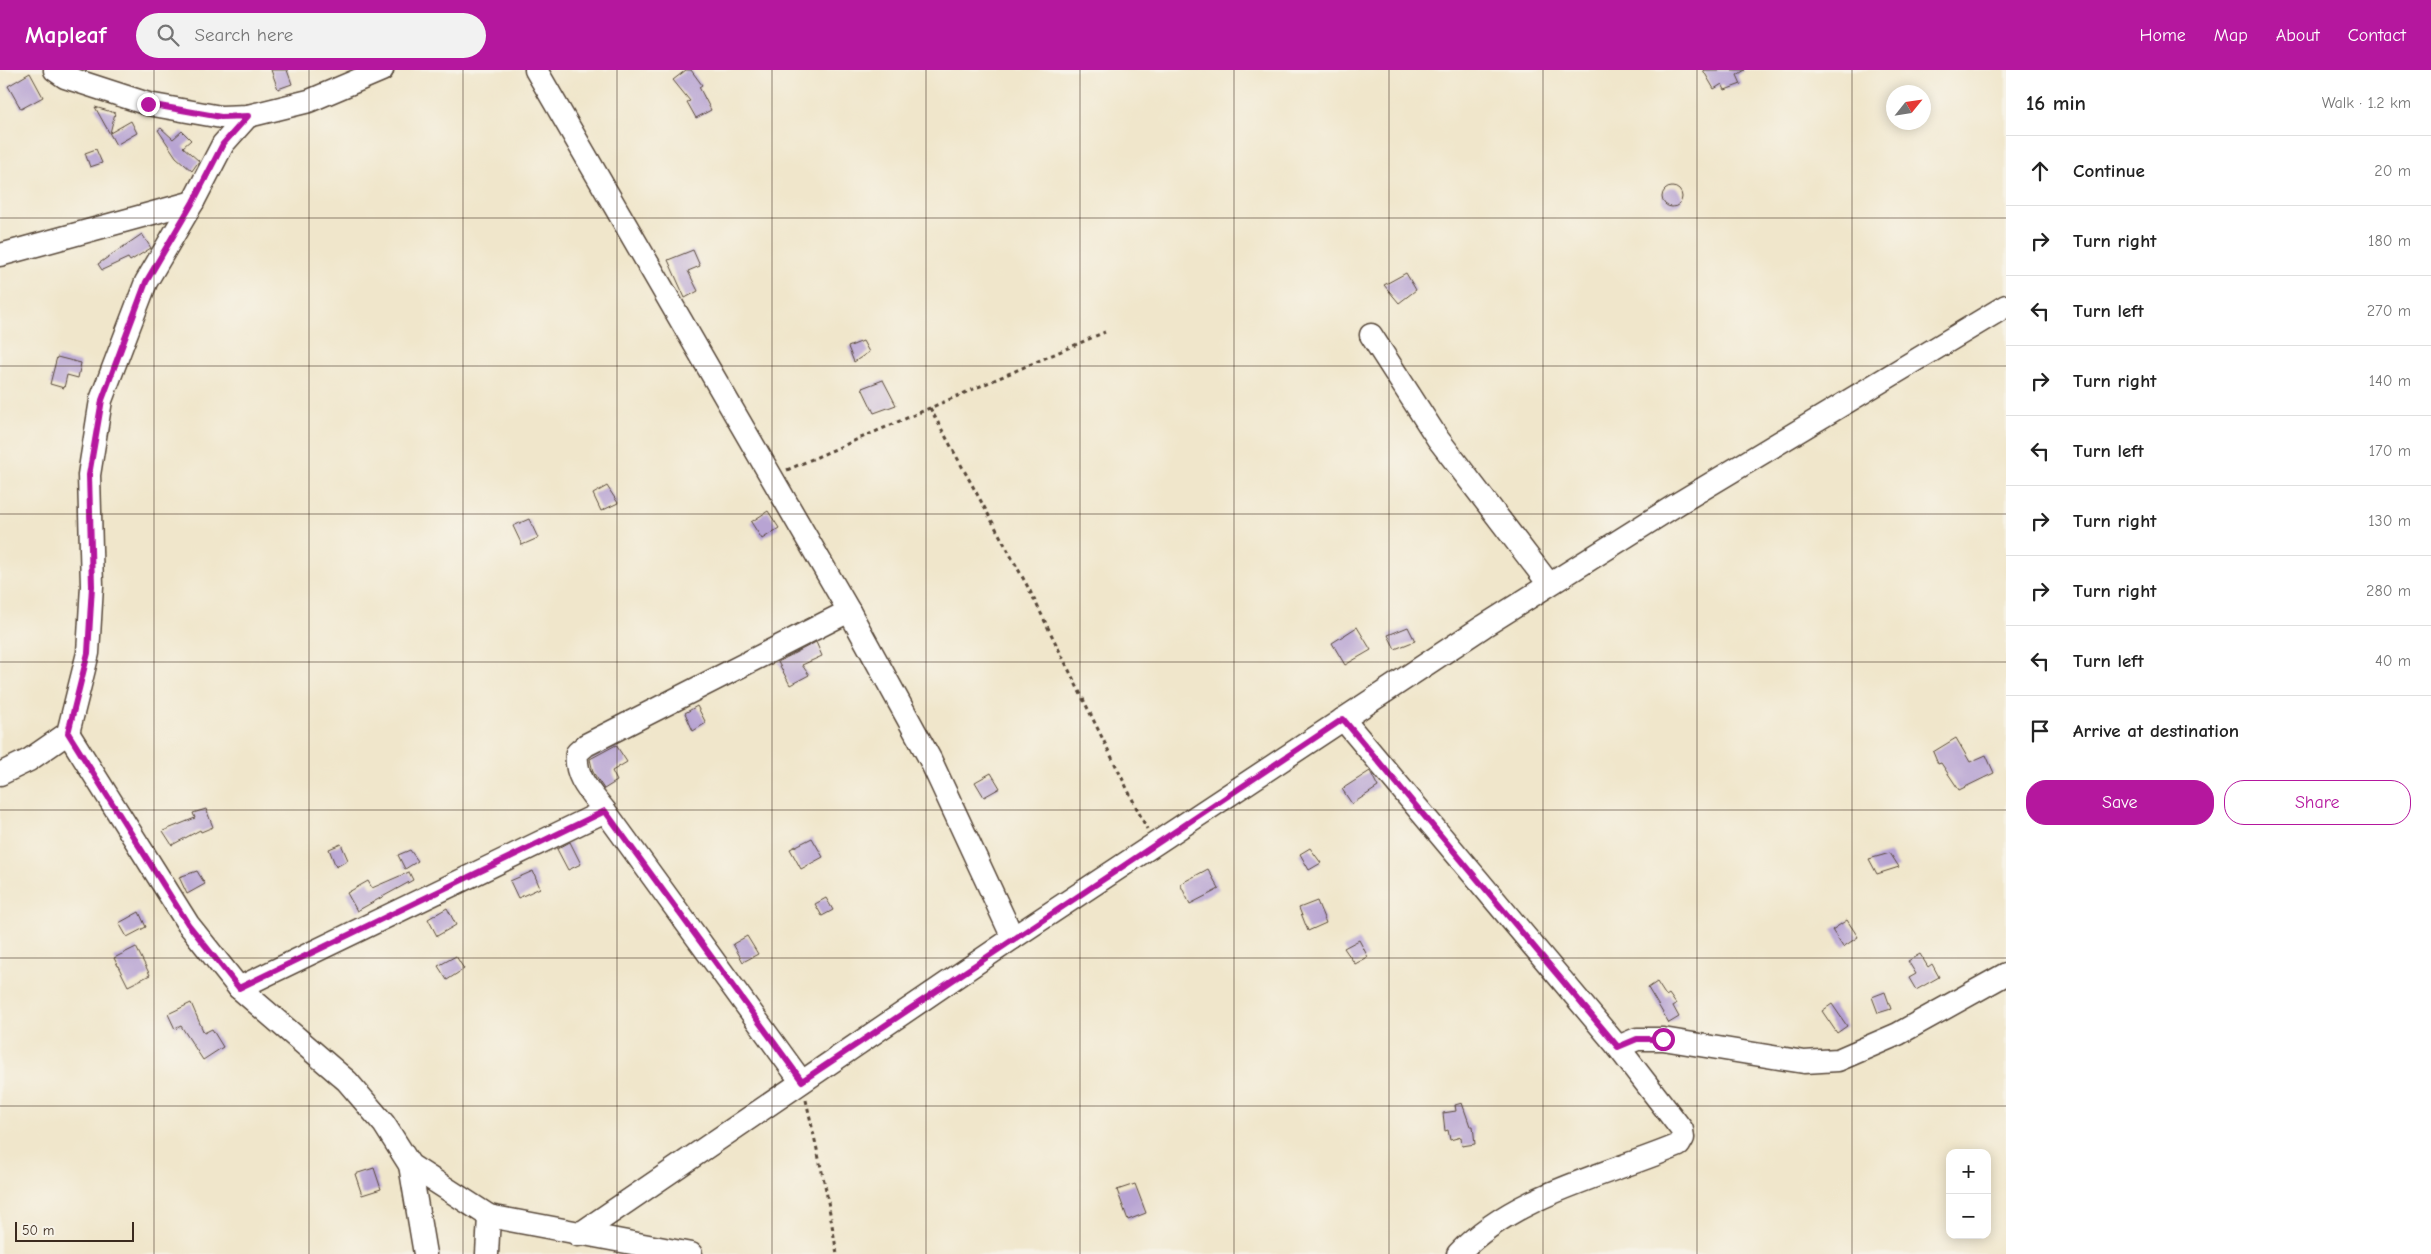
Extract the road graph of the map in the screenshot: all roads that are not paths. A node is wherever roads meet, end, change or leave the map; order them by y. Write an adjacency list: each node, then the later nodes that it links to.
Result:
1 (55, 70): 4 (street)
2 (382, 70): 4 (street)
3 (536, 70): 10 (street)
4 (248, 116): 5 (street)
5 (193, 202): 6 (street); 12 (street)
6 (0, 255)
7 (2006, 306): 9 (street)
8 (1371, 335): 9 (street)
9 (1549, 584): 11 (street)
10 (849, 611): 14 (street); 15 (street)
11 (1343, 719): 15 (street); 18 (street)
12 (68, 733): 13 (street); 17 (street)
13 (0, 774)
14 (605, 811): 17 (street); 19 (street)
15 (1013, 938): 19 (street)
16 (2006, 974): 18 (street)
17 (239, 988): 20 (street)
18 (1618, 1047): 26 (street)
19 (802, 1081): 22 (street)
20 (410, 1165): 21 (street); 23 (street)
21 (489, 1216): 22 (street); 24 (street)
22 (578, 1235): 25 (street)
23 (425, 1254)
24 (487, 1254)
25 (691, 1254)
26 (1458, 1254)

